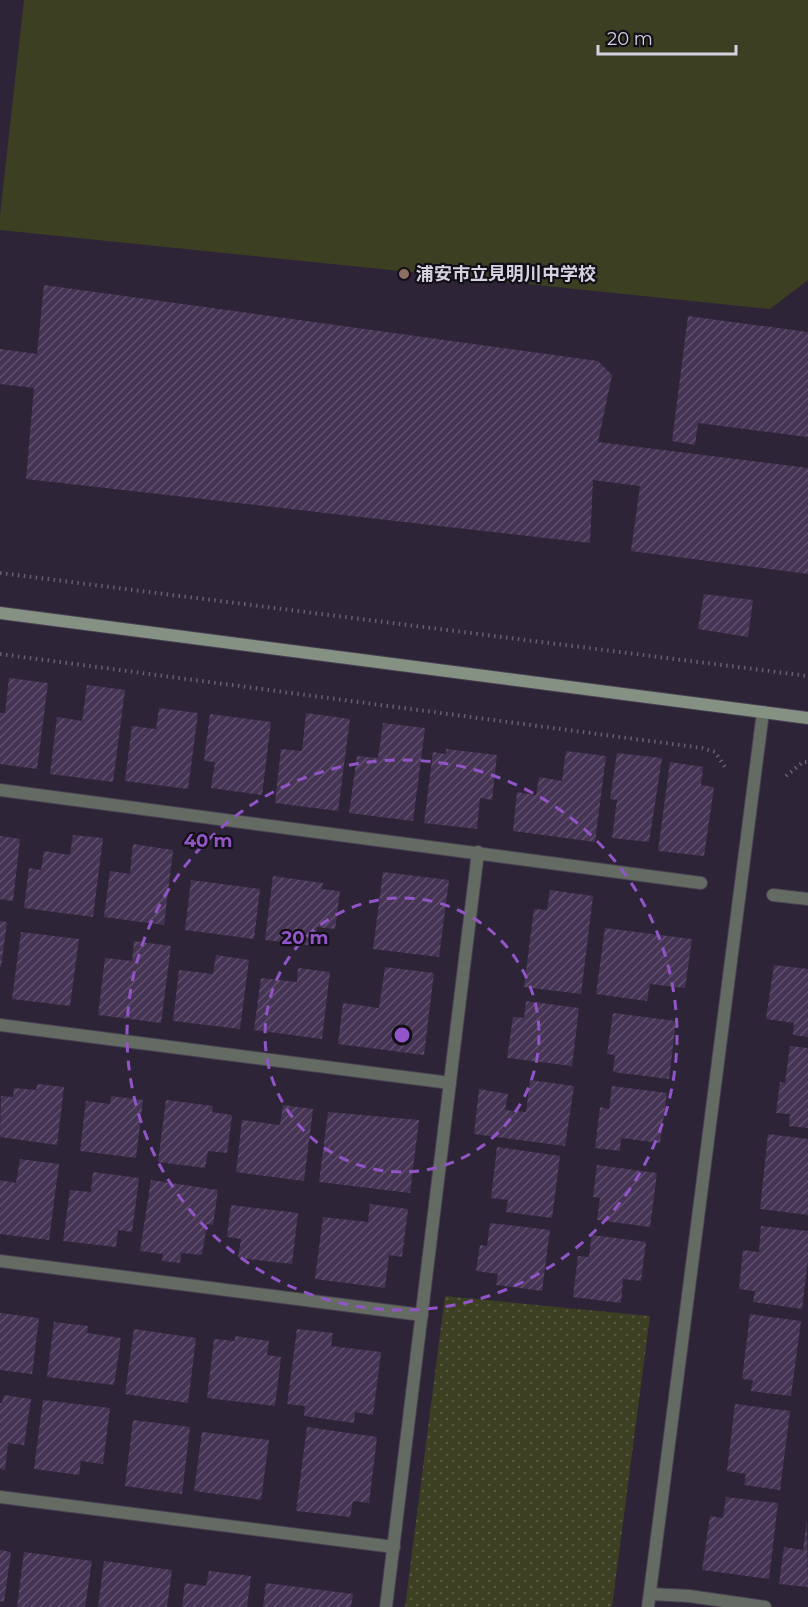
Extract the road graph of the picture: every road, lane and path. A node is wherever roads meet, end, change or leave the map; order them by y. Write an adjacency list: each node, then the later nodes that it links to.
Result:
1 (0, 573): 4 (path)
2 (0, 613): 5 (street)
3 (0, 654): 7 (path)
4 (808, 676)
5 (763, 712): 6 (street); 19 (street)
6 (808, 718)
7 (726, 775)
8 (0, 790): 9 (street)
9 (478, 852): 10 (street); 14 (street)
10 (701, 883)
11 (773, 895): 12 (street)
12 (808, 899)
13 (0, 1025): 14 (street)
14 (450, 1083): 16 (street)
15 (0, 1261): 16 (street)
16 (422, 1315): 18 (street)
17 (0, 1497): 18 (street)
18 (394, 1547): 20 (street)
19 (650, 1594): 21 (street); 22 (street)
20 (386, 1607)
21 (648, 1607)
22 (765, 1607)

